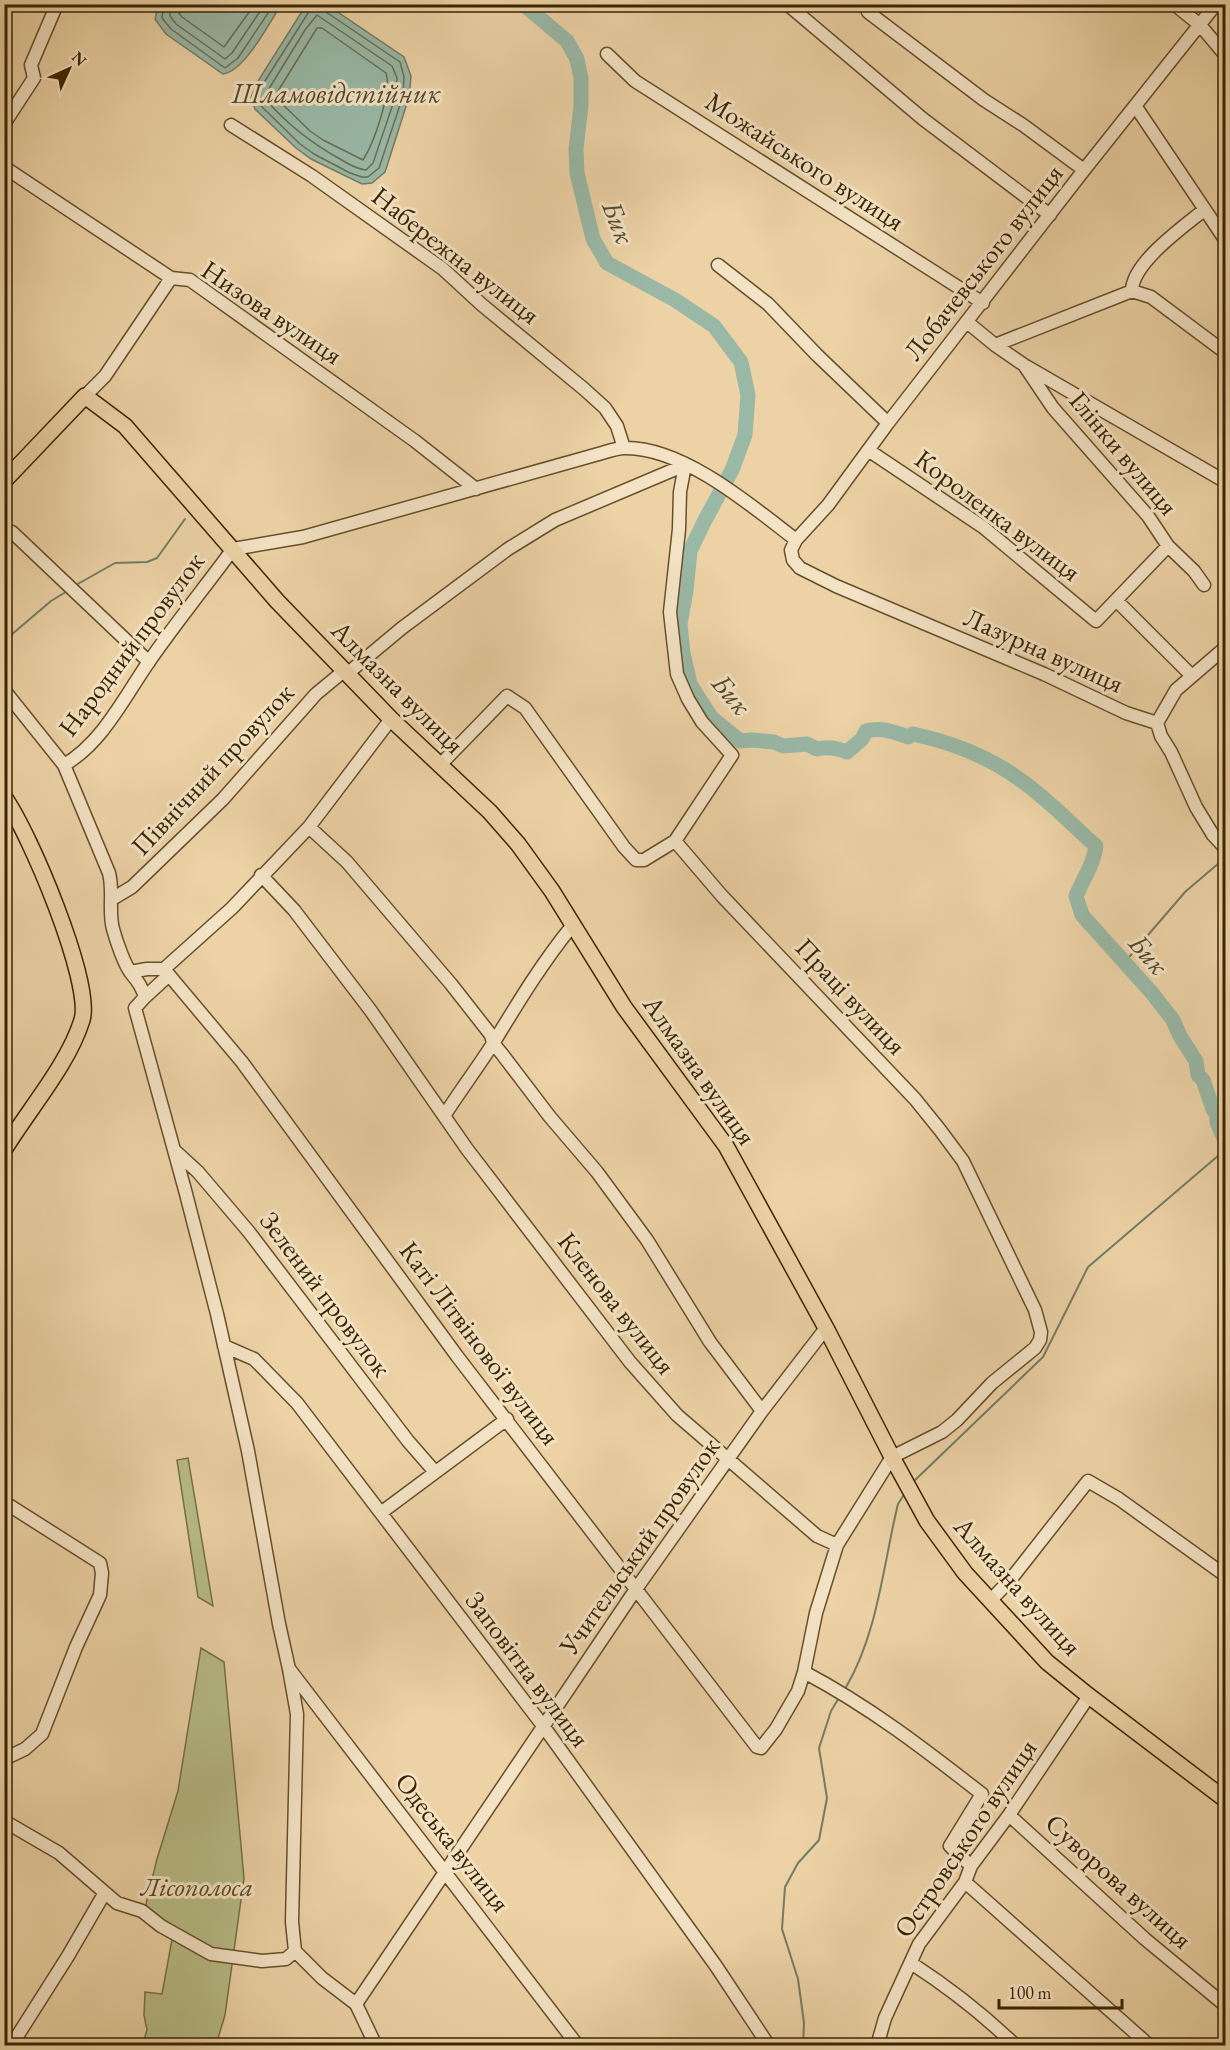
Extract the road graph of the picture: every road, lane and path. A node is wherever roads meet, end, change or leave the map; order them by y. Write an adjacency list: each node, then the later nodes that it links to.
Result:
1 (57, 4): 10 (street)
2 (787, 4): 15 (street)
3 (869, 4): 13 (street)
4 (1174, 4): 6 (street)
5 (1216, 4): 6 (street, Лобачевського вулиця)
6 (1200, 25): 8 (street); 9 (street, Лобачевського вулиця)
7 (607, 54): 20 (street, Можайського вулиця)
8 (1226, 56)
9 (1136, 107): 13 (street, Лобачевського вулиця); 14 (street)
10 (4, 124)
11 (231, 125): 27 (street, Набережна вулиця)
12 (4, 167): 18 (street, Низова вулиця)
13 (1084, 170): 15 (street, Лобачевського вулиця)
14 (1204, 210): 16 (street); 19 (street)
15 (1050, 215): 20 (street, Лобачевського вулиця)
16 (1226, 241)
17 (718, 265): 26 (street)
18 (171, 278): 25 (street); 32 (street, Низова вулиця)
19 (1132, 291): 22 (street); 23 (street)
20 (982, 303): 21 (street, Лобачевського вулиця)
21 (967, 322): 22 (street); 26 (street, Лобачевського вулиця)
22 (995, 345): 24 (street)
23 (1226, 353)
24 (1024, 365): 31 (street); 35 (street, Глінки вулиця)
25 (85, 396): 30 (main road); 36 (main road, Алмазна вулиця)
26 (888, 423): 28 (street, Лобачевського вулиця)
27 (624, 448): 29 (street, Лазурна вулиця); 32 (street)
28 (868, 450): 34 (street, Лобачевського вулиця); 39 (street, Короленка вулиця)
29 (685, 465): 34 (street, Лазурна вулиця); 42 (street, Північний провулок); 51 (street)
30 (4, 481)
31 (1226, 482)
32 (476, 489): 36 (street)
33 (4, 533): 41 (street)
34 (794, 545): 46 (street, Лазурна вулиця)
35 (1168, 546): 37 (street); 38 (street, Глінки вулиця)
36 (233, 549): 41 (street, Народний провулок); 42 (main road, Алмазна вулиця)
37 (1204, 585)
38 (1117, 601): 39 (street, Глінки вулиця); 43 (street)
39 (1096, 621)
40 (1226, 647): 43 (street)
41 (149, 662): 47 (street, Народний провулок)
42 (346, 672): 45 (main road, Алмазна вулиця); 54 (street, Північний провулок)
43 (1192, 676): 46 (street)
44 (4, 690): 47 (street)
45 (391, 719): 48 (main road, Алмазна вулиця); 50 (street)
46 (1157, 723): 52 (street)
47 (64, 765): 54 (street)
48 (440, 766): 51 (street); 55 (main road, Алмазна вулиця)
49 (4, 797): 62 (main road)
50 (309, 827): 53 (street); 59 (street)
51 (675, 841): 67 (street, Праці вулиця)
52 (1226, 849)
53 (261, 875): 57 (street); 60 (street, Кленова вулиця)
54 (112, 898): 56 (street)
55 (573, 926): 59 (street); 63 (main road, Алмазна вулиця)
56 (130, 972): 57 (street); 58 (street)
57 (166, 972): 58 (street); 66 (street, Каті Літвінової вулиця)
58 (145, 997): 61 (street)
59 (493, 1043): 60 (street); 65 (street)
60 (444, 1116): 68 (street, Кленова вулиця)
61 (173, 1149): 64 (street); 69 (street, Зелений провулок)
62 (4, 1150)
63 (826, 1328): 65 (street, Учительський провулок); 67 (main road, Алмазна вулиця)
64 (224, 1346): 71 (street, Заповітна вулиця); 76 (street)
65 (762, 1411): 68 (street, Учительський провулок)
66 (507, 1419): 69 (street); 74 (street, Каті Літвінової вулиця)
67 (892, 1457): 72 (street); 75 (main road, Алмазна вулиця)
68 (729, 1459): 72 (street, Кленова вулиця); 74 (street, Учительський провулок)
69 (435, 1472): 71 (street)
70 (4, 1502): 80 (street)
71 (382, 1512): 79 (street, Заповітна вулиця)
72 (837, 1545): 77 (street)
73 (1226, 1576): 75 (street)
74 (636, 1589): 77 (street, Каті Літвінової вулиця); 79 (street, Учительський провулок)
75 (990, 1601): 78 (main road, Алмазна вулиця)
76 (289, 1669): 85 (street, Одеська вулиця); 88 (street)
77 (804, 1672): 84 (street)
78 (1089, 1696): 81 (main road, Алмазна вулиця); 82 (street, Островського вулиця)
79 (544, 1727): 85 (street, Учительський провулок); 95 (street, Заповітна вулиця)
80 (4, 1759)
81 (1226, 1800)
82 (1009, 1815): 84 (street, Островського вулиця); 91 (street, Суворова вулиця)
83 (4, 1821): 87 (street)
84 (971, 1866): 86 (street, Островського вулиця)
85 (445, 1871): 90 (street, Учительський провулок); 94 (street, Одеська вулиця)
86 (964, 1882): 89 (street, Островського вулиця); 98 (street)
87 (104, 1893): 88 (street); 92 (street)
88 (295, 1951): 90 (street)
89 (911, 1963): 96 (street, Островського вулиця); 97 (street)
90 (356, 2004): 93 (street)
91 (1226, 2006)
92 (11, 2046)
93 (376, 2046)
94 (578, 2046)
95 (769, 2046)
96 (877, 2046)
97 (1016, 2046)
98 (1150, 2046)

